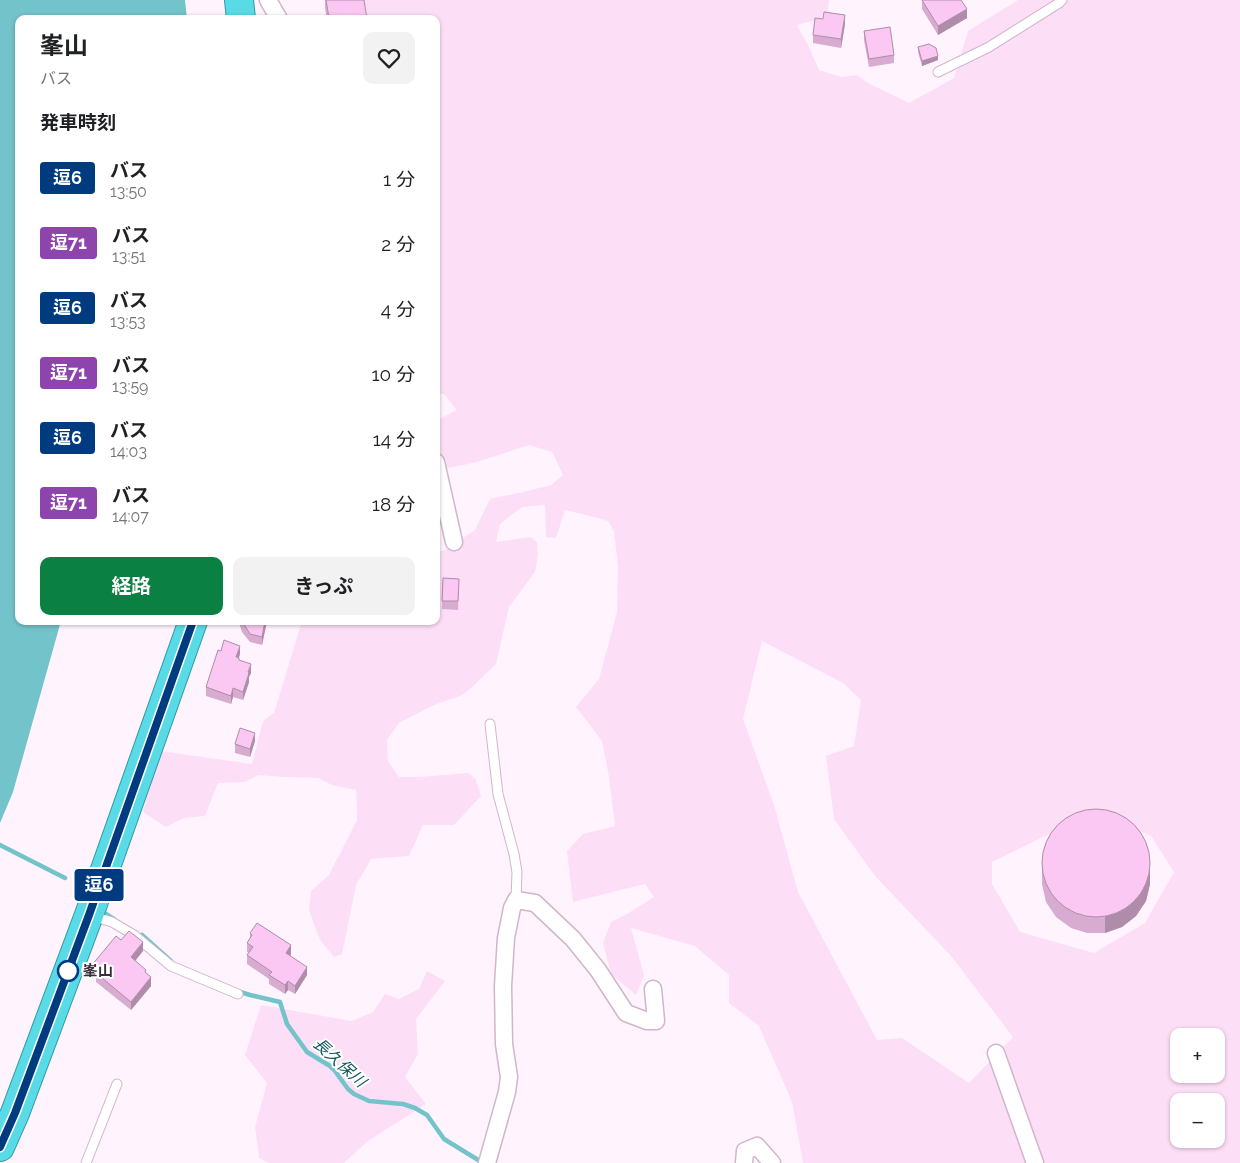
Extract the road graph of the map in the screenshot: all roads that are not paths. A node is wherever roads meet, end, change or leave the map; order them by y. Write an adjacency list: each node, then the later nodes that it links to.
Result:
1 (238, 0): 4 (highway)
2 (268, 0): 5 (street)
3 (1062, 0): 6 (lane)
4 (240, 15)
5 (277, 15)
6 (938, 72)
7 (440, 480): 8 (street)
8 (454, 542)
9 (192, 625): 12 (highway)
10 (490, 724): 11 (lane)
11 (516, 900): 13 (street); 19 (street)
12 (89, 915): 14 (lane); 17 (highway)
13 (653, 989)
14 (238, 994)
15 (996, 1053): 22 (street)
16 (117, 1084): 18 (lane)
17 (0, 1147)
18 (86, 1163)
19 (488, 1163)
20 (744, 1163): 21 (street)
21 (772, 1163)
22 (1035, 1163)

